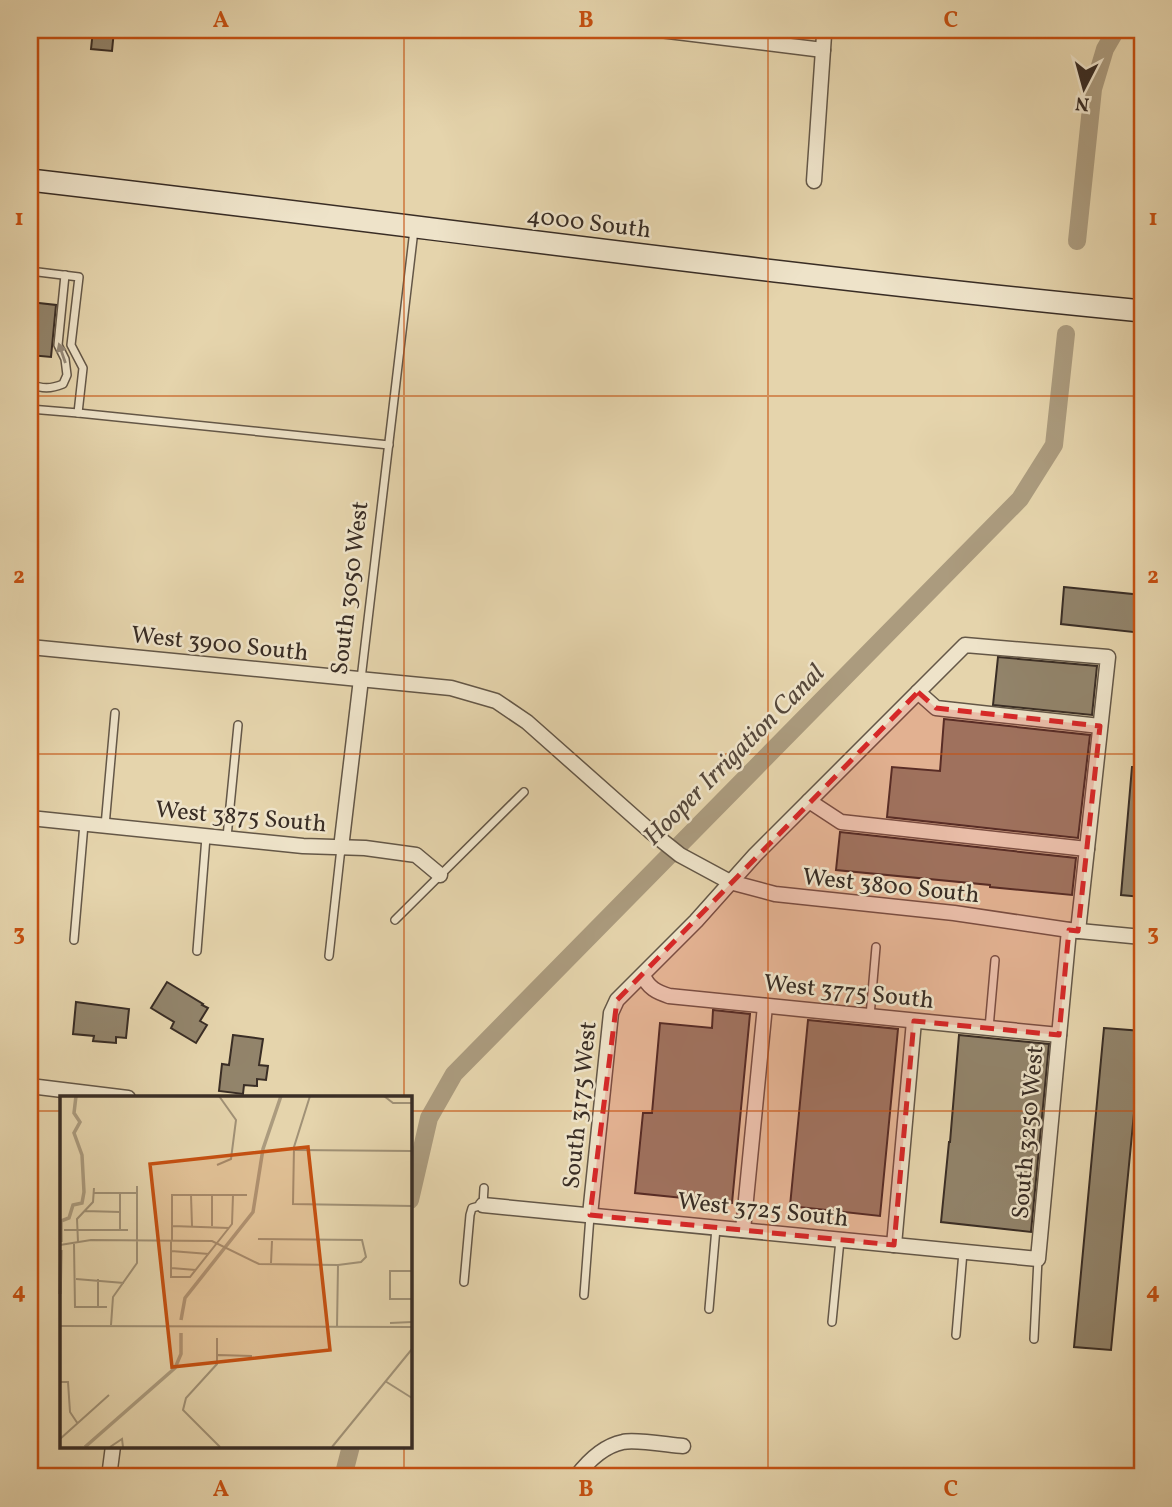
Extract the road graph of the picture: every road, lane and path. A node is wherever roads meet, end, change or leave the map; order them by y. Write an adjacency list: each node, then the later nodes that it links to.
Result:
1 (660, 30): 3 (street)
2 (826, 30): 3 (street)
3 (823, 50): 5 (street)
4 (30, 180): 6 (main road, 4000 South)
5 (814, 181)
6 (415, 226): 9 (main road, 4000 South); 13 (lane, South 3050 West)
7 (30, 271): 8 (lane)
8 (65, 275): 10 (lane, one-way to 8); 12 (lane)
9 (1142, 311)
10 (30, 384)
11 (30, 409): 12 (lane)
12 (78, 413): 13 (lane)
13 (389, 445): 15 (lane, South 3050 West)
14 (30, 647): 15 (street, West 3900 South)
15 (361, 679): 25 (street, West 3900 South); 28 (street, South 3050 West)
16 (918, 692): 19 (street); 19 (street, South 3250 West); 21 (street, South 3175 West)
17 (115, 713): 24 (lane)
18 (238, 725): 27 (lane)
19 (1100, 726): 29 (street, South 3250 West)
20 (524, 792): 30 (lane)
21 (809, 801): 29 (street); 31 (street, South 3175 West)
22 (30, 818): 23 (street, West 3875 South)
23 (84, 824): 24 (street, West 3875 South); 35 (lane)
24 (104, 826): 26 (street, West 3875 South)
25 (650, 831): 31 (street, West 3800 South)
26 (206, 836): 27 (street, West 3875 South); 37 (lane)
27 (227, 837): 28 (street, West 3875 South)
28 (341, 848): 30 (street, West 3875 South); 38 (lane, South 3050 West)
29 (1087, 849): 33 (street, South 3250 West)
30 (440, 875): 32 (lane)
31 (730, 882): 33 (street, West 3800 South); 40 (street, South 3175 West)
32 (396, 920)
33 (1074, 931): 34 (street, West 3800 South); 45 (street, South 3250 West)
34 (1142, 937)
35 (74, 940)
36 (876, 947): 42 (lane)
37 (197, 951)
38 (329, 956)
39 (995, 960): 44 (lane)
40 (643, 975): 41 (street, West 3775 South); 50 (street, South 3175 West)
41 (765, 1006): 42 (street, West 3775 South); 52 (street)
42 (870, 1016): 43 (street, West 3775 South)
43 (914, 1021): 44 (street, West 3775 South); 54 (street)
44 (989, 1028): 45 (street, West 3775 South)
45 (1059, 1035): 56 (street, South 3250 West)
46 (30, 1086): 47 (street)
47 (119, 1096)
48 (484, 1188): 49 (lane)
49 (483, 1205): 50 (street, West 3725 South); 57 (lane)
50 (590, 1215): 51 (street, West 3725 South); 58 (lane, South 3175 West)
51 (716, 1228): 52 (street, West 3725 South); 59 (lane)
52 (743, 1230): 53 (street, West 3725 South)
53 (840, 1240): 54 (street, West 3725 South); 60 (lane)
54 (894, 1245): 55 (street, West 3725 South)
55 (963, 1252): 56 (street, West 3725 South); 61 (lane)
56 (1038, 1259): 62 (lane, South 3250 West)
57 (464, 1282)
58 (584, 1295)
59 (709, 1309)
60 (832, 1322)
61 (956, 1335)
62 (1034, 1339)
63 (684, 1446): 66 (street)
64 (113, 1448): 65 (street)
65 (109, 1477)
66 (576, 1477)

